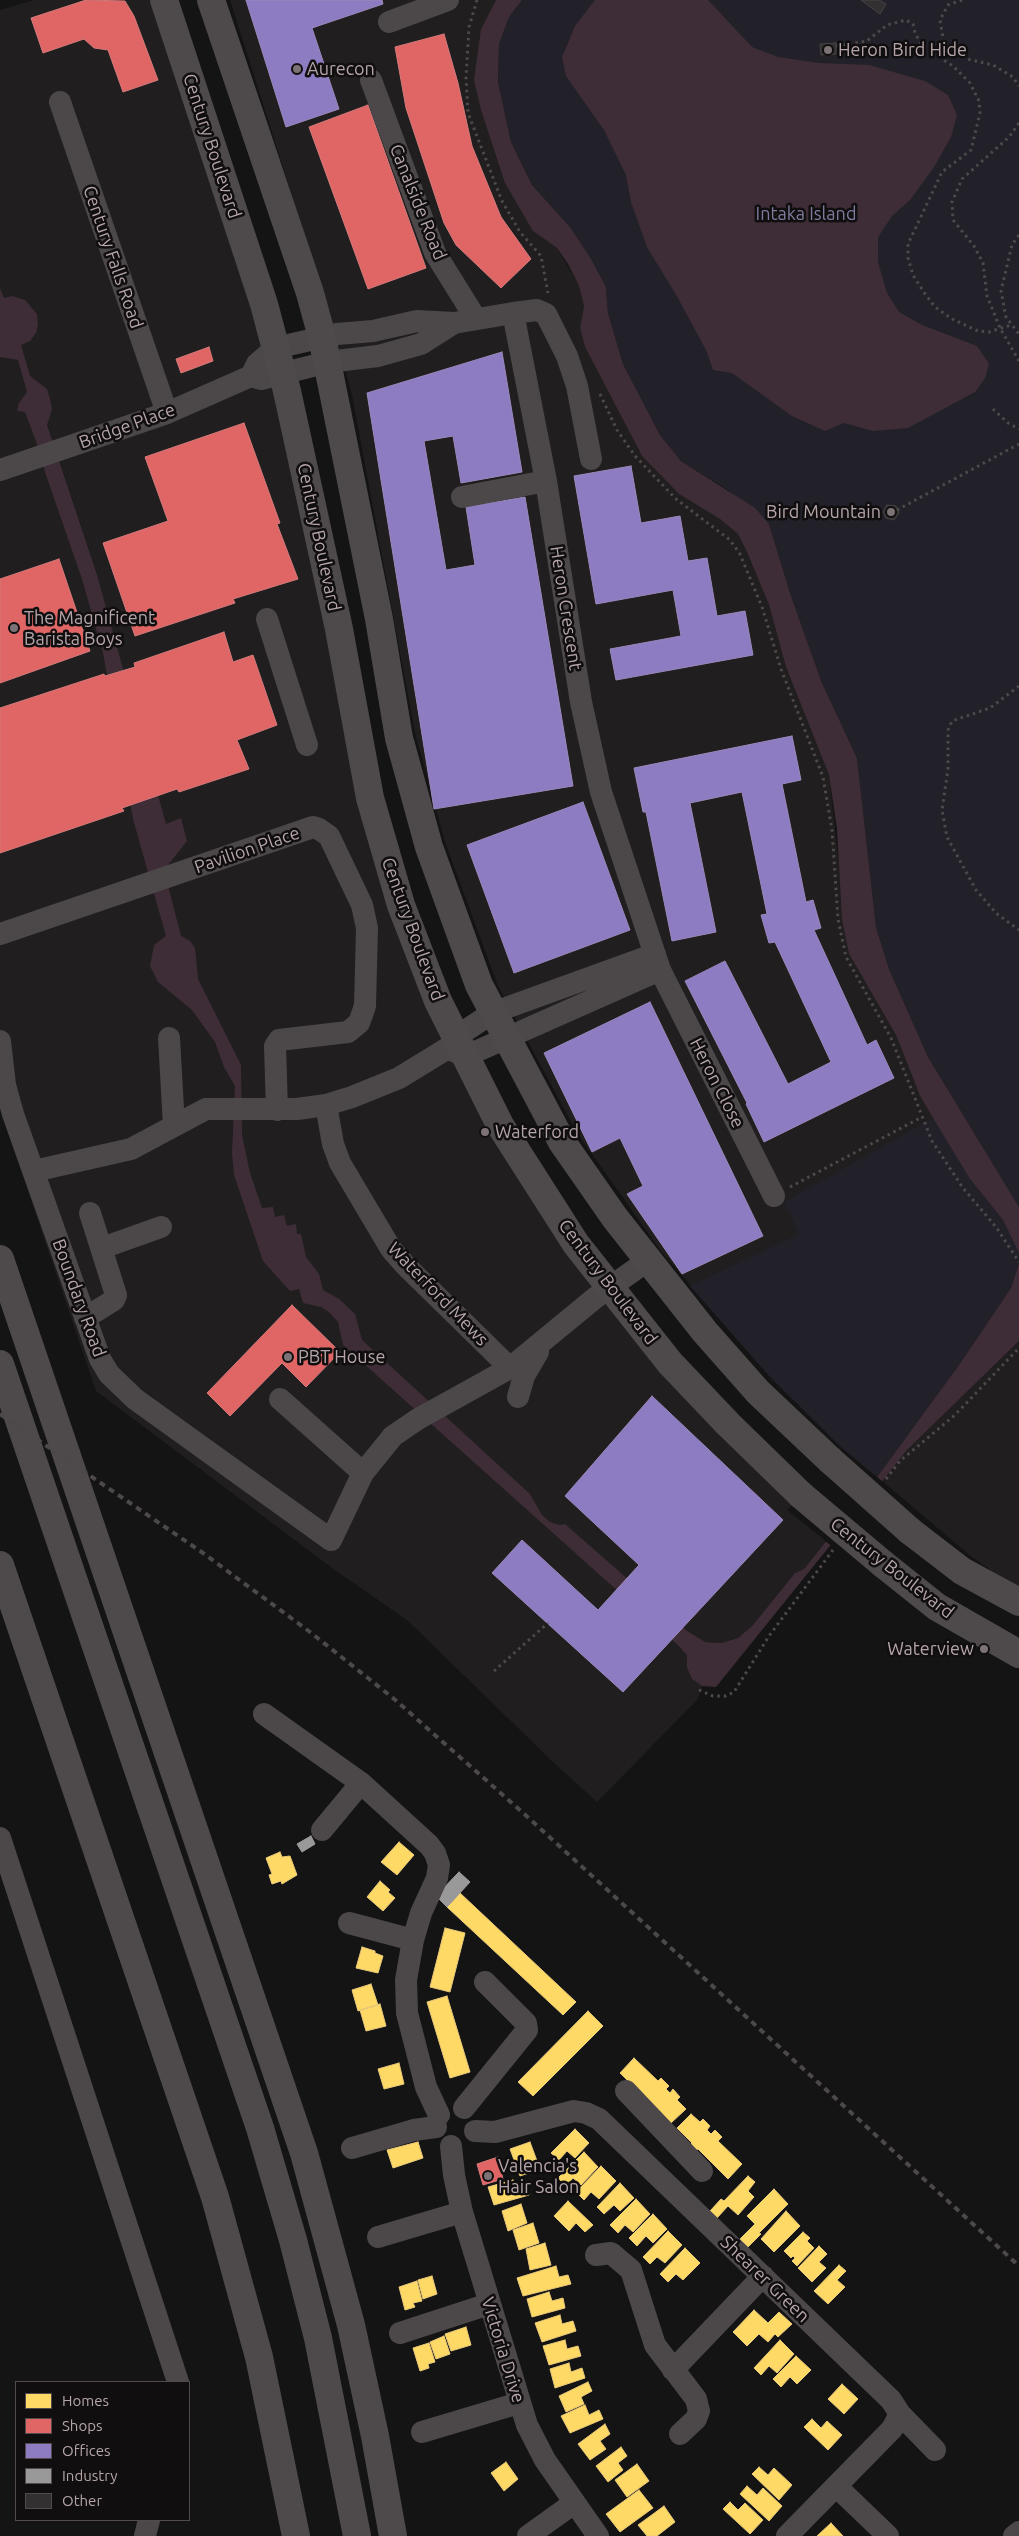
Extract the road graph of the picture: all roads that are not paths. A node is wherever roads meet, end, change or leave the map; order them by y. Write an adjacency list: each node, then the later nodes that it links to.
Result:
1 (164, 0): 10 (main road, Century Boulevard)
2 (211, 0): 9 (main road)
3 (448, 0): 4 (street)
4 (390, 22)
5 (371, 80): 8 (street, Canalside Road)
6 (60, 102): 11 (street, Century Falls Road)
7 (512, 313): 8 (street); 12 (street); 14 (street, Heron Crescent)
8 (465, 321): 9 (street, Bridge Place)
9 (325, 350): 10 (street, Bridge Place); 20 (main road)
10 (279, 360): 11 (street, Bridge Place); 24 (main road, Century Boulevard)
11 (167, 413): 13 (street, Bridge Place)
12 (591, 459)
13 (0, 470)
14 (546, 481): 15 (street); 19 (street, Heron Crescent)
15 (462, 497)
16 (267, 619): 17 (street)
17 (307, 745)
18 (0, 934): 26 (street, Pavilion Place)
19 (657, 962): 20 (street); 21 (street); 29 (street, Heron Close)
20 (492, 1013): 21 (main road); 24 (street)
21 (504, 1037): 24 (street); 35 (main road)
22 (169, 1038): 27 (street)
23 (0, 1041): 28 (street, Boundary Road)
24 (457, 1047): 25 (street); 36 (main road, Century Boulevard)
25 (326, 1105): 26 (street); 40 (street, Waterford Mews)
26 (277, 1110): 27 (street)
27 (174, 1126): 28 (street)
28 (34, 1172): 37 (street, Boundary Road)
29 (774, 1196)
30 (90, 1214): 33 (street)
31 (161, 1227): 33 (street)
32 (0, 1246): 43 (main road)
33 (102, 1248): 37 (street)
34 (0, 1258): 43 (main road)
35 (647, 1261): 36 (street); 46 (main road, bridge)
36 (609, 1288): 38 (street); 47 (main road, Century Boulevard, bridge)
37 (85, 1318): 44 (street, Boundary Road)
38 (550, 1335): 40 (street); 41 (street)
39 (0, 1364): 83 (main road)
40 (510, 1368): 44 (street)
41 (518, 1397)
42 (280, 1400): 44 (street)
43 (50, 1406): 84 (main road)
44 (363, 1473)
45 (0, 1565): 82 (main road)
46 (1019, 1602)
47 (1019, 1654)
48 (264, 1714): 49 (street)
49 (360, 1783): 50 (street); 53 (street)
50 (322, 1830)
51 (0, 1838): 71 (street)
52 (349, 1923): 53 (street)
53 (413, 1940): 57 (street)
54 (485, 1982): 56 (street)
55 (626, 2091): 59 (street)
56 (464, 2108): 57 (street); 58 (street)
57 (438, 2121): 60 (street); 61 (street)
58 (475, 2131): 60 (street); 62 (street, Shearer Green)
59 (666, 2134): 62 (street); 63 (street)
60 (450, 2146): 64 (street, Victoria Drive)
61 (352, 2148)
62 (641, 2159): 67 (street, Shearer Green)
63 (702, 2171)
64 (462, 2212): 65 (street); 68 (street, Victoria Drive)
65 (378, 2237)
66 (596, 2256): 70 (street)
67 (762, 2276): 70 (street); 73 (street, Shearer Green)
68 (489, 2304): 69 (street); 72 (street, Victoria Drive)
69 (400, 2333)
70 (673, 2370): 75 (street)
71 (178, 2381)
72 (519, 2403): 74 (street); 78 (street, Victoria Drive)
73 (906, 2419): 76 (street, Shearer Green); 77 (street)
74 (422, 2432)
75 (680, 2434)
76 (935, 2450)
77 (836, 2486): 87 (street); 88 (street)
78 (574, 2503): 85 (street); 86 (street, Victoria Drive)
79 (149, 2521): 81 (street)
80 (1019, 2532): 89 (street)
81 (145, 2536)
82 (296, 2536)
83 (357, 2536)
84 (393, 2536)
85 (528, 2536)
86 (598, 2536)
87 (788, 2536)
88 (888, 2536)
89 (1014, 2536)

